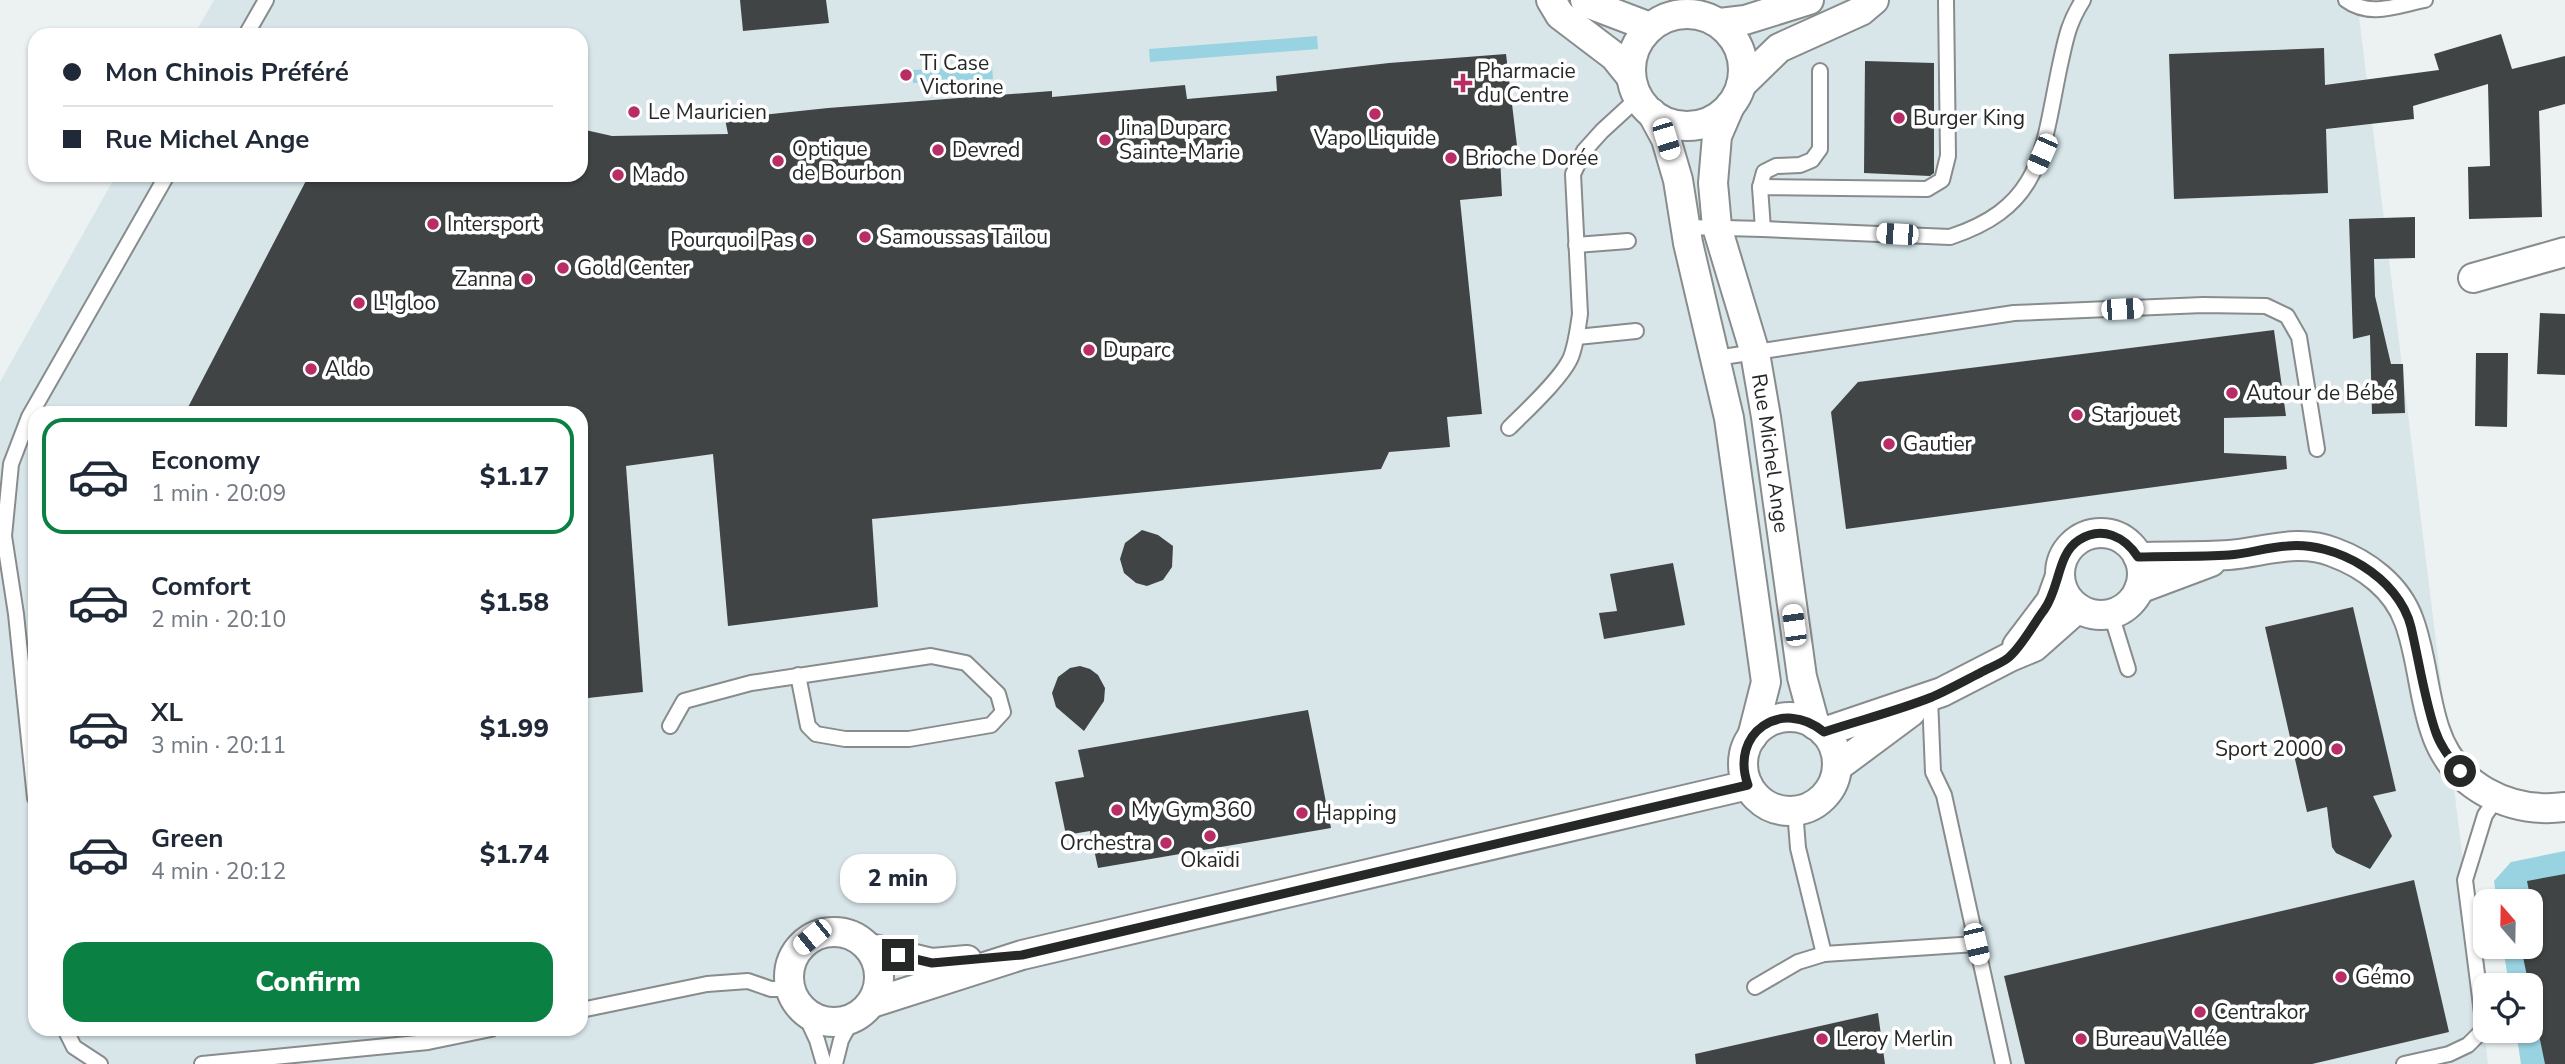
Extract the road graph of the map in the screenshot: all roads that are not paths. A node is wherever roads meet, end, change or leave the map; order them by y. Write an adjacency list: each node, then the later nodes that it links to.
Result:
1 (266, 0): 12 (lane)
2 (1551, 0): 15 (street)
3 (1585, 0): 11 (street)
4 (1809, 0): 10 (street)
5 (1874, 0): 14 (street)
6 (1946, 0): 17 (lane)
7 (2082, 0): 20 (lane)
8 (2347, 0): 9 (lane)
9 (2425, 0)
10 (1720, 23): 11 (street); 14 (street)
11 (1650, 27): 15 (street)
12 (250, 28)
13 (1821, 71): 17 (lane)
14 (1736, 95): 15 (street); 19 (street, Rue Michel Ange)
15 (1640, 96): 18 (street, Rue Michel Ange); 22 (lane)
16 (163, 182): 29 (lane)
17 (1760, 187): 20 (lane)
18 (1686, 227): 19 (lane); 28 (street, Rue Michel Ange)
19 (1717, 227): 20 (lane); 27 (street, Rue Michel Ange)
20 (1763, 229)
21 (1628, 241): 22 (lane)
22 (1576, 245): 26 (lane)
23 (2565, 252): 24 (street)
24 (2473, 278)
25 (1636, 331): 26 (lane)
26 (1577, 337): 31 (lane)
27 (1755, 353): 28 (lane); 32 (lane); 44 (street, Rue Michel Ange)
28 (1716, 358): 46 (street, Rue Michel Ange)
29 (35, 406)
30 (28, 420): 45 (lane)
31 (1509, 428)
32 (2317, 449)
33 (2230, 555): 34 (street); 36 (street); 49 (street)
34 (2138, 557): 35 (street); 36 (street)
35 (2060, 576): 37 (street); 39 (street)
36 (2139, 589): 38 (street)
37 (2078, 608): 38 (street); 39 (street)
38 (2111, 614): 40 (lane)
39 (2010, 657): 42 (street)
40 (2128, 669)
41 (798, 675): 41 (lane); 43 (lane)
42 (1930, 698): 44 (street); 47 (street); 52 (lane)
43 (670, 726)
44 (1820, 728): 46 (street); 47 (street)
45 (28, 730)
46 (1752, 737): 48 (street)
47 (1837, 767): 51 (street)
48 (1748, 785): 51 (street); 55 (street)
49 (2497, 798): 50 (street); 67 (lane)
50 (2565, 807)
51 (1795, 810): 54 (lane)
52 (1976, 944): 54 (lane); 66 (lane)
53 (870, 948): 55 (street); 57 (street); 59 (street)
54 (1824, 954): 56 (lane)
55 (1022, 955): 59 (street)
56 (1755, 987)
57 (797, 1000): 58 (lane); 59 (street); 64 (lane)
58 (588, 1009)
59 (862, 1010): 65 (lane)
60 (69, 1036): 62 (lane)
61 (457, 1036): 63 (lane)
62 (100, 1064)
63 (202, 1064)
64 (824, 1064)
65 (835, 1064)
66 (2003, 1064)
67 (2404, 1064)

